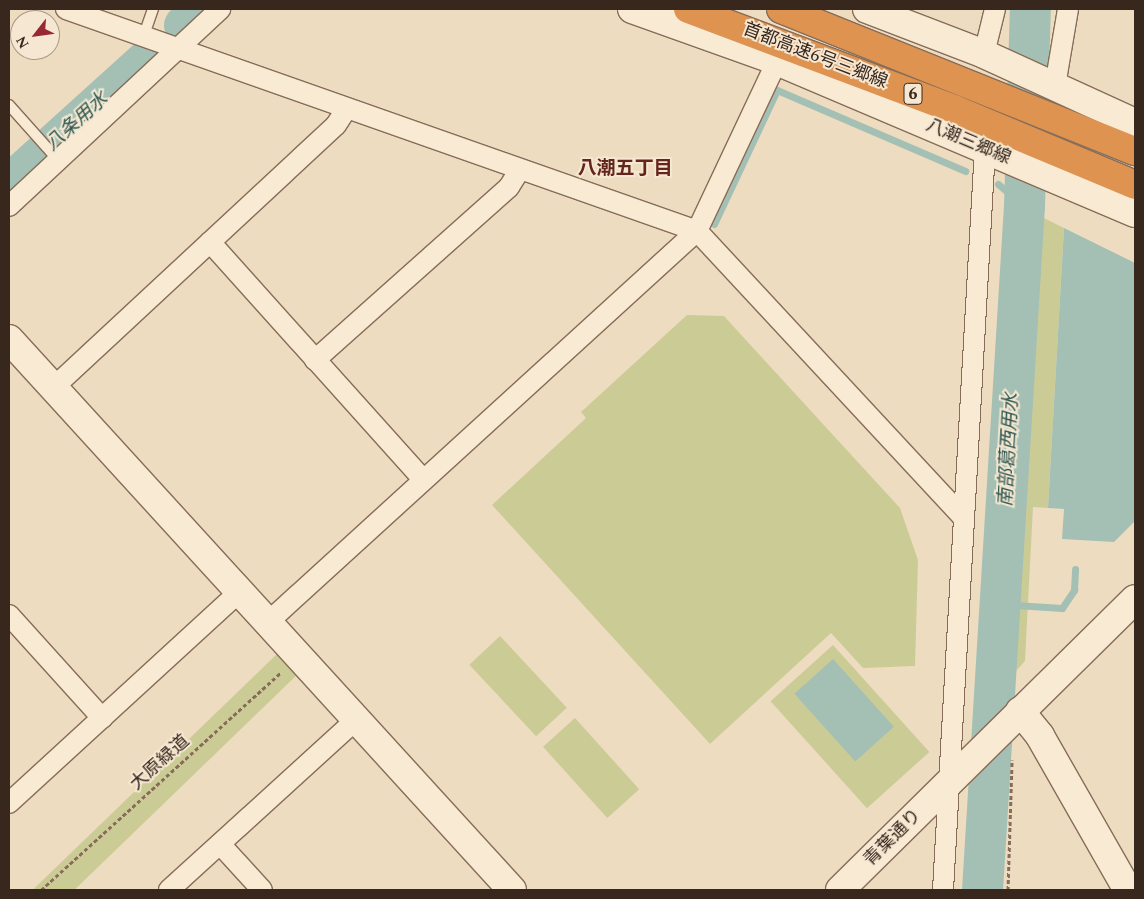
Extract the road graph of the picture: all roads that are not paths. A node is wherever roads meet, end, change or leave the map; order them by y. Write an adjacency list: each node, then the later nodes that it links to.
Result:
1 (66, 9): 10 (street)
2 (153, 9): 10 (lane)
3 (220, 9): 11 (street)
4 (632, 9): 13 (street, 八潮三郷線)
5 (688, 9): 22 (highway, 首都高速6号三郷線 / 6)
6 (781, 9): 19 (highway, 首都高速6号三郷線 / 6)
7 (867, 9): 12 (street)
8 (995, 9): 12 (street)
9 (1068, 9): 14 (street)
10 (144, 35): 11 (street)
11 (179, 47): 16 (street); 20 (street)
12 (984, 54): 14 (street)
13 (777, 60): 18 (street, 八潮三郷線); 25 (street)
14 (1055, 86): 17 (street)
15 (9, 106): 20 (lane)
16 (346, 108): 21 (street); 26 (street)
17 (1135, 123)
18 (985, 150): 24 (street, 八潮三郷線); 31 (street)
19 (1135, 150)
20 (58, 160): 23 (street)
21 (519, 171): 25 (street); 28 (street)
22 (1135, 185)
23 (9, 206)
24 (1135, 213)
25 (697, 231): 30 (street); 31 (street)
26 (210, 242): 28 (street); 29 (street)
27 (9, 339): 29 (street)
28 (315, 360): 30 (street)
29 (53, 388): 32 (street)
30 (423, 479): 35 (street)
31 (962, 516): 39 (street)
32 (239, 592): 35 (street); 37 (street)
33 (1135, 599): 36 (street, 青葉通り)
34 (9, 615): 37 (street)
35 (267, 622): 38 (street)
36 (1020, 711): 39 (street, 青葉通り); 47 (street)
37 (102, 718): 40 (street)
38 (356, 720): 41 (street); 44 (street)
39 (946, 785): 45 (street, 青葉通り); 46 (street)
40 (9, 803)
41 (220, 844): 42 (street); 43 (street)
42 (169, 890)
43 (262, 890)
44 (512, 890)
45 (840, 890)
46 (943, 890)
47 (1128, 890)

